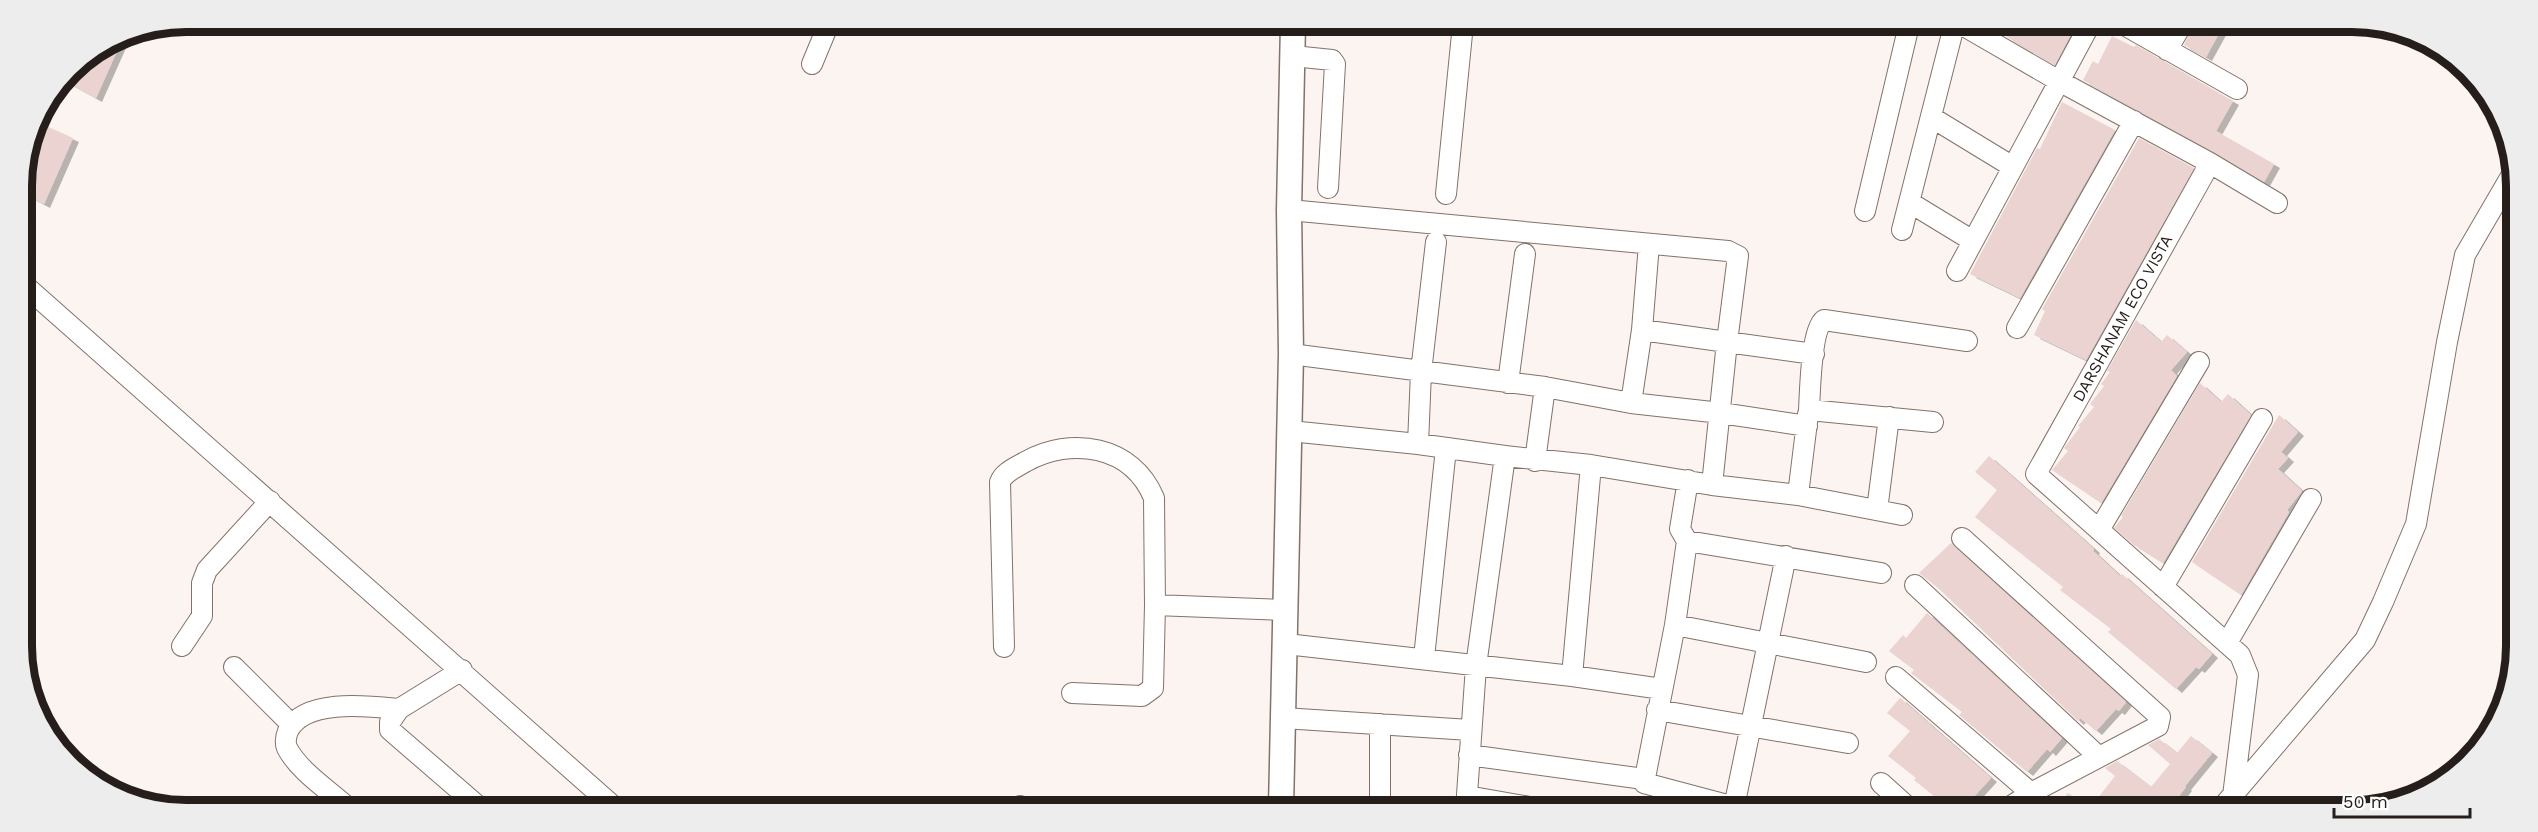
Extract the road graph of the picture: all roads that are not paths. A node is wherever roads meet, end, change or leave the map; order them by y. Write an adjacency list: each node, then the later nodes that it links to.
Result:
1 (1293, 31): 11 (main road)
2 (1462, 31): 21 (street)
3 (1908, 31): 25 (street)
4 (1953, 31): 15 (street)
5 (2086, 31): 13 (street)
6 (2135, 31): 10 (street)
7 (2178, 31): 10 (street)
8 (825, 32): 12 (street)
9 (1991, 32): 13 (street)
10 (2168, 50): 14 (street)
11 (1293, 56): 20 (street); 24 (main road)
12 (812, 64)
13 (2059, 81): 16 (street); 18 (street)
14 (2237, 89)
15 (1931, 117): 18 (street); 22 (street)
16 (2134, 121): 17 (street); 33 (street)
17 (2210, 163): 23 (street); 62 (street, DARSHANAM ECO VISTA)
18 (2013, 167): 27 (street)
19 (2506, 185): 110 (street)
20 (1328, 188)
21 (1446, 194)
22 (1909, 202): 26 (street); 27 (street)
23 (2277, 203)
24 (1289, 210): 29 (street); 37 (main road)
25 (1865, 211)
26 (1902, 230)
27 (1973, 241): 31 (street)
28 (1436, 242): 40 (street)
29 (1649, 244): 34 (street); 36 (street)
30 (1525, 254): 41 (street)
31 (1957, 271)
32 (32, 292): 59 (street)
33 (2017, 328)
34 (1642, 330): 36 (street); 43 (street)
35 (1967, 341): 38 (street)
36 (1727, 342): 38 (street); 44 (street)
37 (1292, 354): 40 (street); 49 (main road)
38 (1814, 354): 46 (street)
39 (2199, 362): 62 (street)
40 (1421, 372): 41 (street); 50 (street)
41 (1508, 383): 42 (street)
42 (1545, 387): 43 (street); 53 (street)
43 (1630, 403): 44 (street)
44 (1720, 413): 46 (street); 56 (street)
45 (1889, 417): 46 (street); 48 (street); 60 (street)
46 (1808, 418): 57 (street)
47 (2262, 419): 68 (street)
48 (1933, 422)
49 (1290, 431): 50 (street); 70 (main road)
50 (1418, 444): 51 (street)
51 (1446, 448): 52 (street); 77 (street)
52 (1505, 456): 53 (street); 79 (street)
53 (1535, 461): 54 (street)
54 (1591, 465): 55 (street); 82 (street)
55 (1688, 480): 56 (street); 64 (street)
56 (1712, 485): 57 (street)
57 (1798, 495): 60 (street)
58 (2311, 499): 74 (street)
59 (270, 501): 75 (street); 81 (street)
60 (1877, 510): 61 (street)
61 (1902, 515)
62 (2099, 530): 68 (street, DARSHANAM ECO VISTA)
63 (1962, 538): 95 (street)
64 (1687, 541): 65 (street); 71 (street)
65 (1786, 556): 66 (street); 73 (street)
66 (1881, 573)
67 (1915, 585): 95 (street)
68 (2163, 587): 74 (street, DARSHANAM ECO VISTA)
69 (1155, 605): 70 (street); 76 (street); 85 (street)
70 (1286, 610): 72 (main road)
71 (1675, 625): 73 (street); 84 (street)
72 (1286, 644): 77 (street); 88 (main road)
73 (1769, 644): 78 (street); 91 (street)
74 (2227, 644): 109 (street, DARSHANAM ECO VISTA)
75 (182, 646)
76 (1004, 648)
77 (1424, 658): 79 (street)
78 (1866, 662)
79 (1476, 666): 82 (street); 92 (street)
80 (234, 667): 89 (street)
81 (462, 670): 86 (street); 101 (street)
82 (1572, 676): 84 (street)
83 (1896, 677): 98 (street)
84 (1662, 689): 87 (street)
85 (1072, 693)
86 (399, 709): 89 (street); 100 (street)
87 (1657, 710): 91 (street); 96 (street)
88 (1283, 718): 90 (street); 102 (main road)
89 (292, 724): 99 (street)
90 (1380, 724): 92 (street); 103 (street)
91 (1751, 726): 93 (street); 106 (street)
92 (1470, 730): 94 (street)
93 (1848, 743)
94 (1469, 755): 96 (street); 104 (street)
95 (2099, 757): 98 (street)
96 (1644, 779): 105 (street)
97 (1881, 783): 107 (street)
98 (2031, 794): 108 (street)
99 (339, 800)
100 (471, 800)
101 (606, 800)
102 (1281, 800)
103 (1380, 800)
104 (1466, 800)
105 (1706, 800)
106 (1739, 800)
107 (1900, 800)
108 (2021, 800)
109 (2227, 800)
110 (2229, 800)

